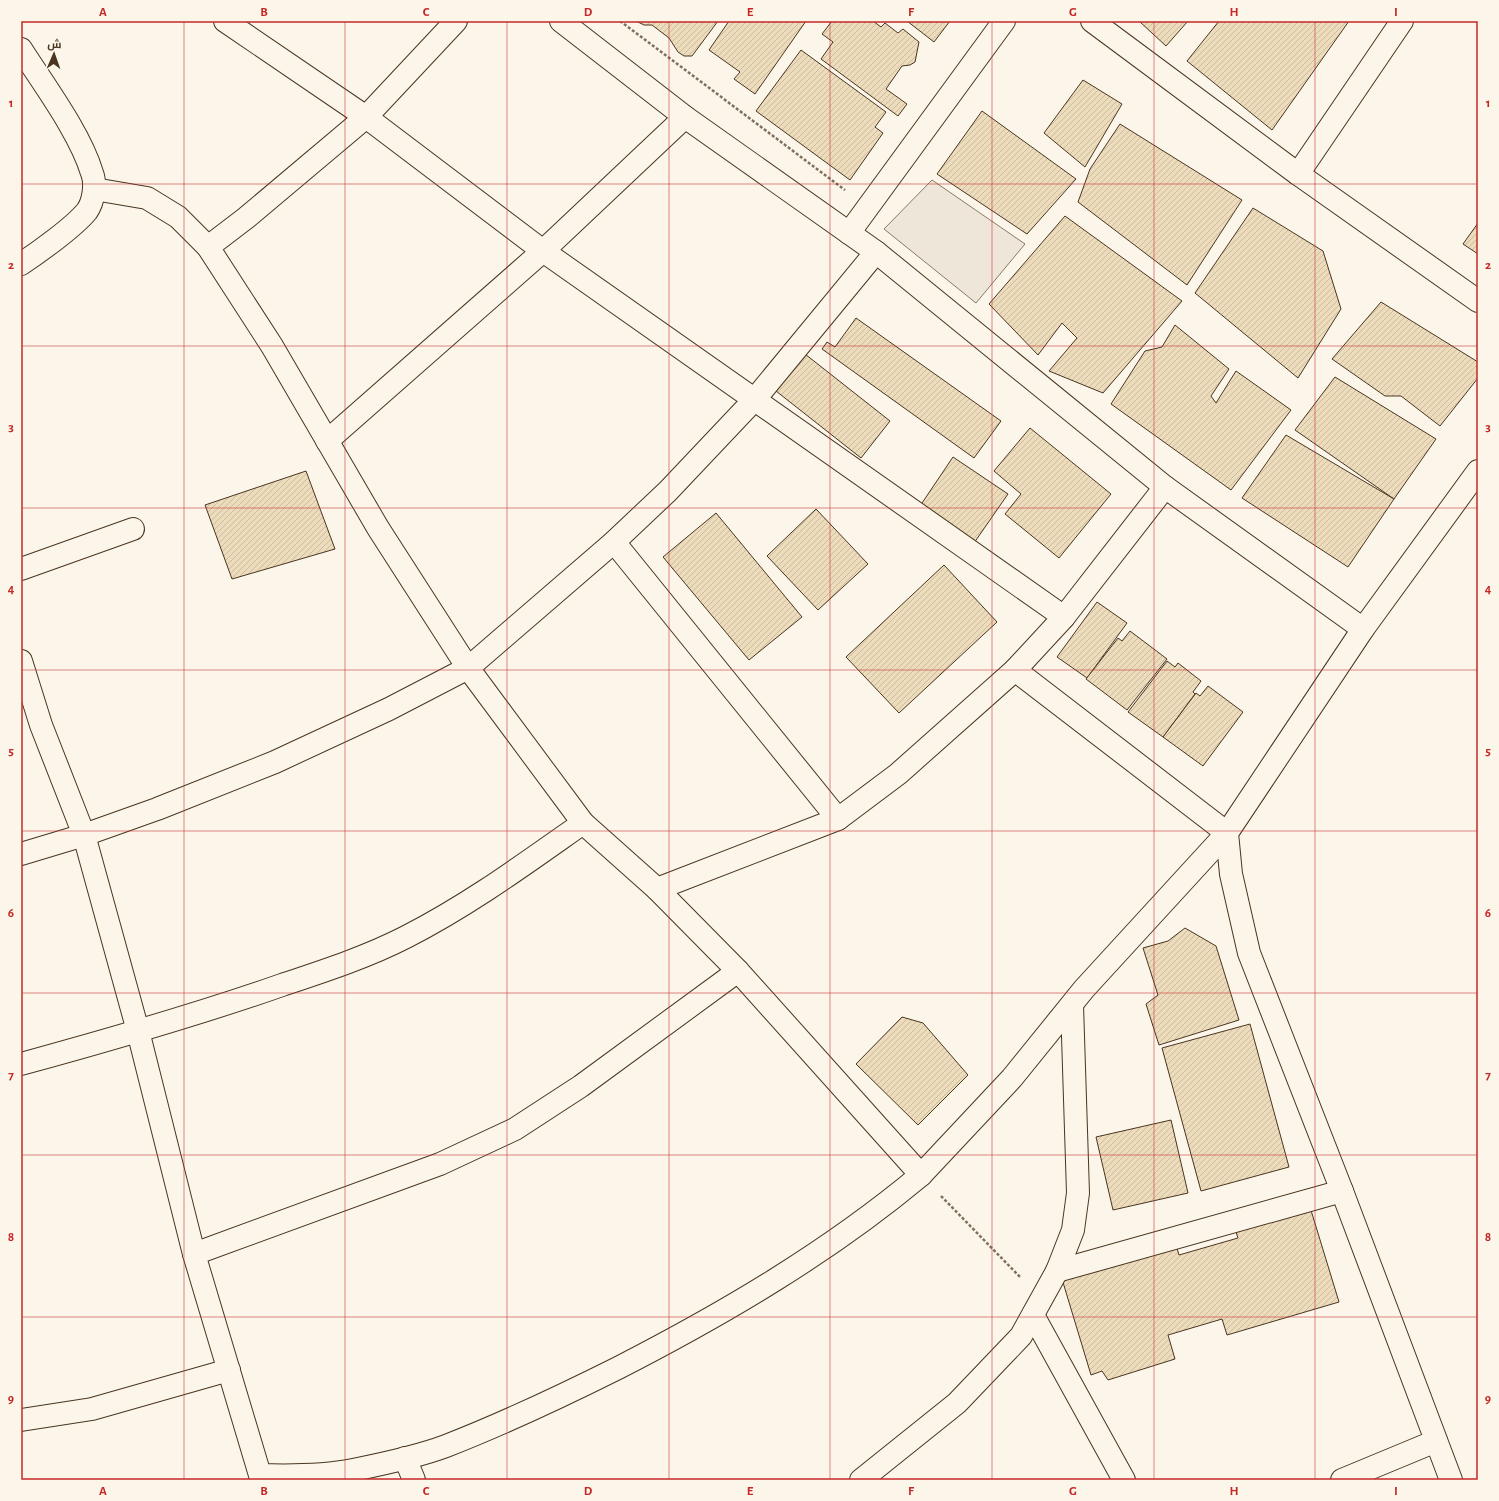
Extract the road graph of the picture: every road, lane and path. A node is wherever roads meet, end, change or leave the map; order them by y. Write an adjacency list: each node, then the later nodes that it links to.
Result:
1 (225, 21): 9 (street)
2 (456, 21): 9 (street)
3 (561, 21): 10 (street)
4 (620, 21): 13 (path)
5 (1004, 21): 14 (street)
6 (1092, 21): 11 (street)
7 (1402, 21): 11 (street)
8 (21, 49): 12 (street)
9 (366, 117): 15 (street); 16 (street)
10 (685, 117): 14 (street); 16 (street)
11 (1298, 174): 19 (street)
12 (94, 189): 15 (street); 18 (street)
13 (850, 194)
14 (849, 233): 17 (street)
15 (208, 247): 21 (street)
16 (543, 251): 20 (street); 21 (street)
17 (876, 252): 20 (street); 23 (street)
18 (21, 264)
19 (1478, 301)
20 (755, 399): 25 (street); 27 (street)
21 (327, 441): 30 (street)
22 (1478, 471): 28 (street)
23 (1165, 487): 27 (street); 28 (street)
24 (133, 529): 26 (street)
25 (614, 542): 30 (street); 32 (street)
26 (21, 569)
27 (1064, 617): 31 (street)
28 (1363, 629): 34 (street)
29 (21, 661): 35 (street)
30 (468, 668): 33 (street); 35 (street)
31 (1015, 670): 32 (street); 34 (street)
32 (838, 819): 37 (street)
33 (583, 822): 37 (street); 40 (street)
34 (1227, 833): 39 (street); 43 (street)
35 (84, 835): 36 (street); 40 (street)
36 (21, 854)
37 (657, 889): 38 (street)
38 (738, 971): 42 (street); 44 (street)
39 (1072, 1005): 42 (street); 45 (street)
40 (138, 1031): 41 (street); 44 (street)
41 (21, 1064)
42 (921, 1175): 46 (path); 50 (street)
43 (1342, 1191): 45 (street); 49 (street)
44 (194, 1254): 47 (street)
45 (1057, 1271): 46 (street)
46 (1037, 1308): 53 (street); 54 (street)
47 (229, 1370): 48 (street); 51 (street)
48 (21, 1420)
49 (1436, 1441): 55 (street); 56 (street)
50 (405, 1458): 51 (street); 52 (street)
51 (259, 1478)
52 (414, 1480)
53 (860, 1480)
54 (1124, 1480)
55 (1342, 1480)
56 (1450, 1480)

